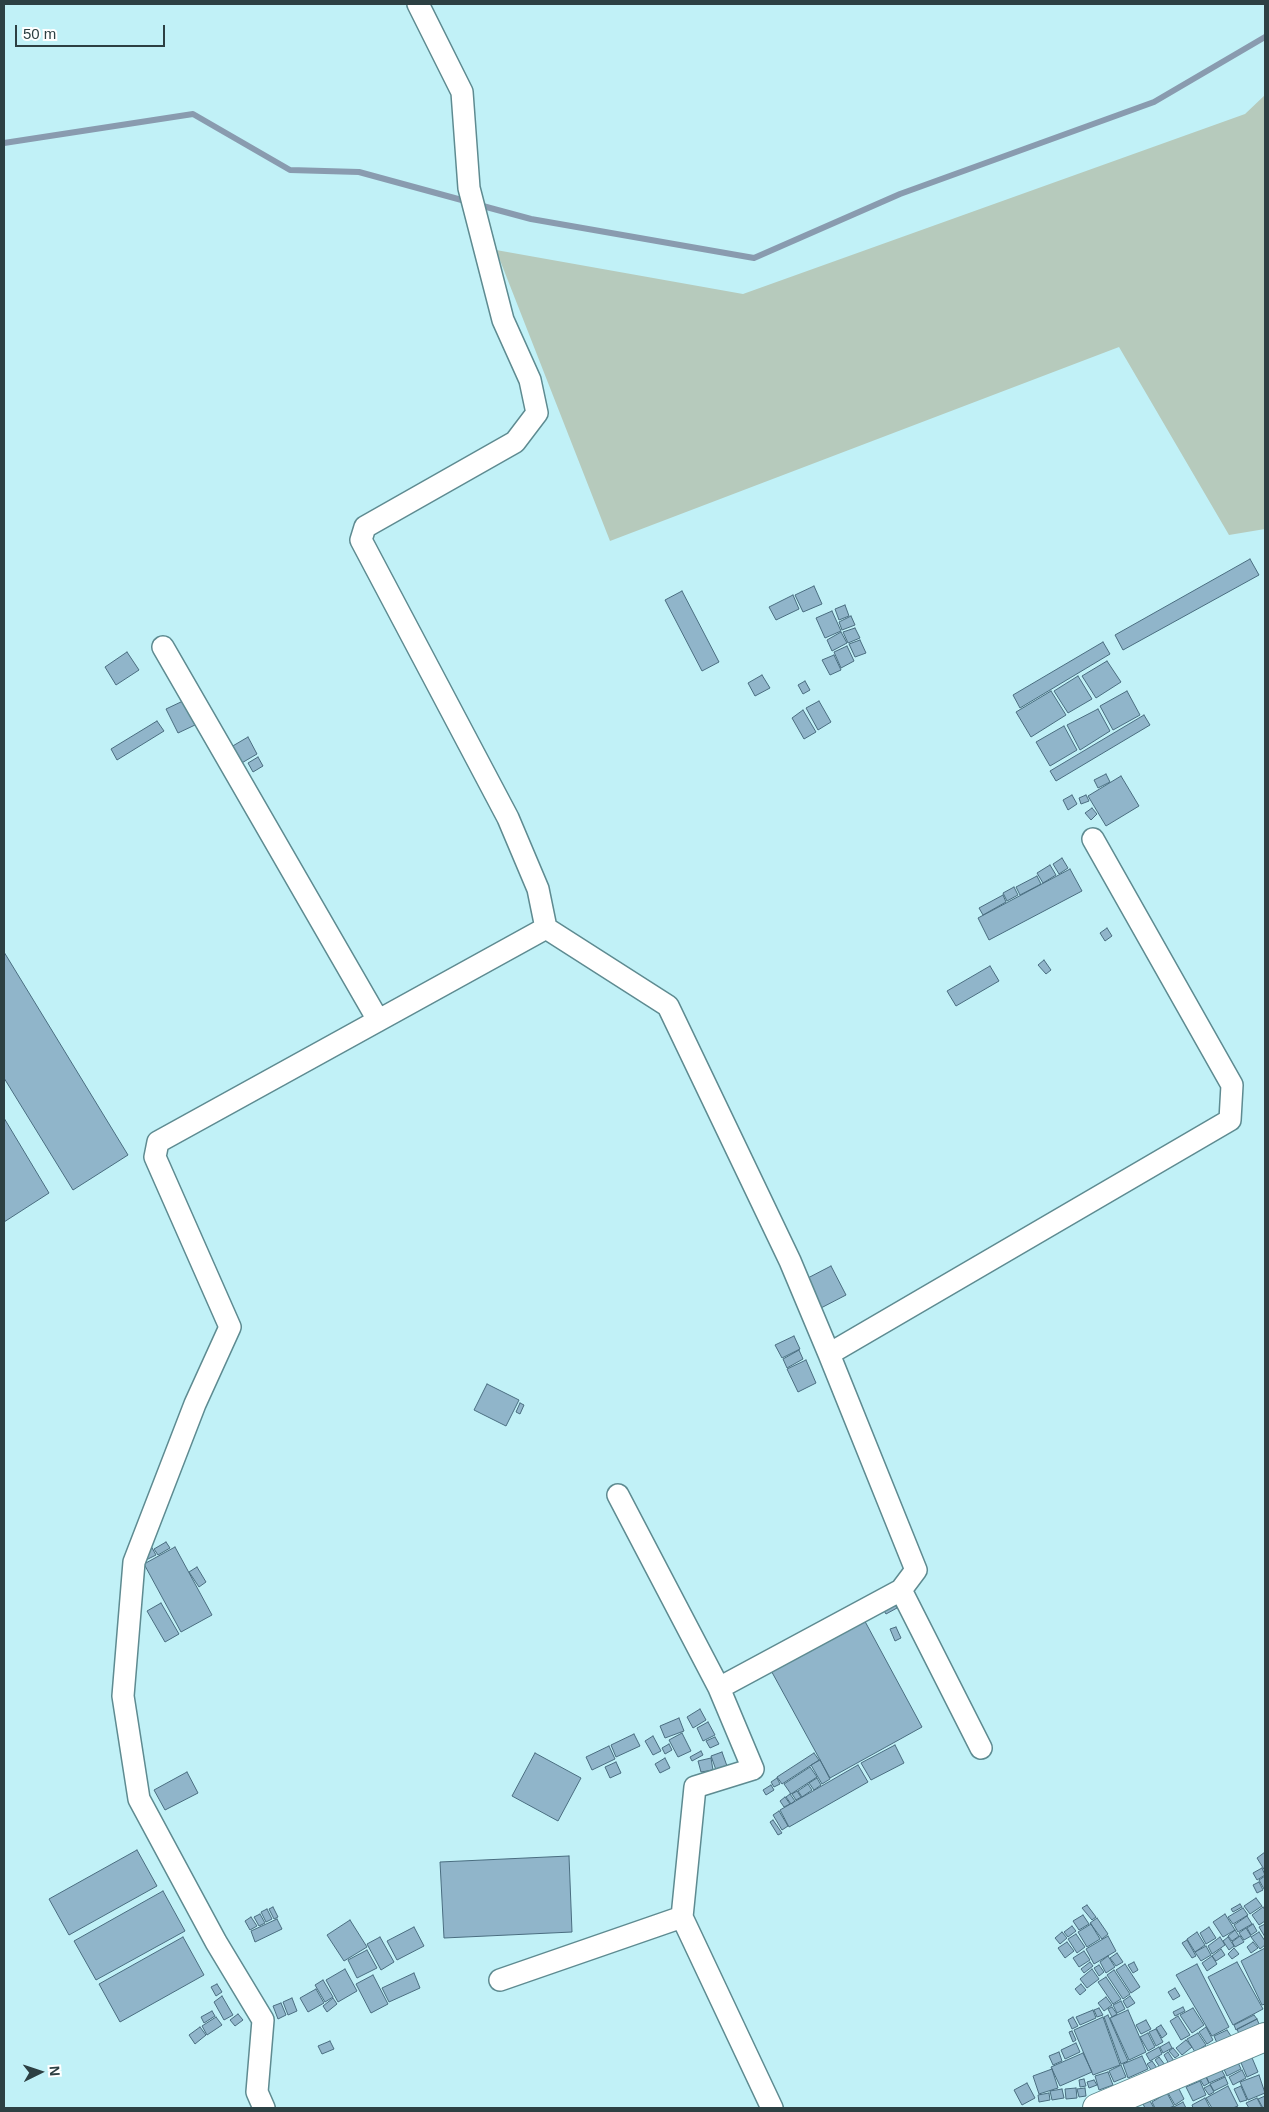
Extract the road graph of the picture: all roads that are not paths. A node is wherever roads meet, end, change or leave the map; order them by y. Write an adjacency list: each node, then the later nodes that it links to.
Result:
1 (418, 4): 4 (street)
2 (163, 647): 5 (street)
3 (1093, 839): 6 (street)
4 (546, 928): 5 (street); 6 (street)
5 (378, 1020): 14 (street)
6 (829, 1354): 8 (street)
7 (618, 1495): 9 (street)
8 (902, 1590): 9 (street); 10 (street)
9 (719, 1688): 11 (street)
10 (981, 1748)
11 (682, 1917): 12 (street); 15 (street)
12 (500, 1980)
13 (1265, 2038): 16 (street)
14 (264, 2108)
15 (772, 2108)
16 (1097, 2108)

